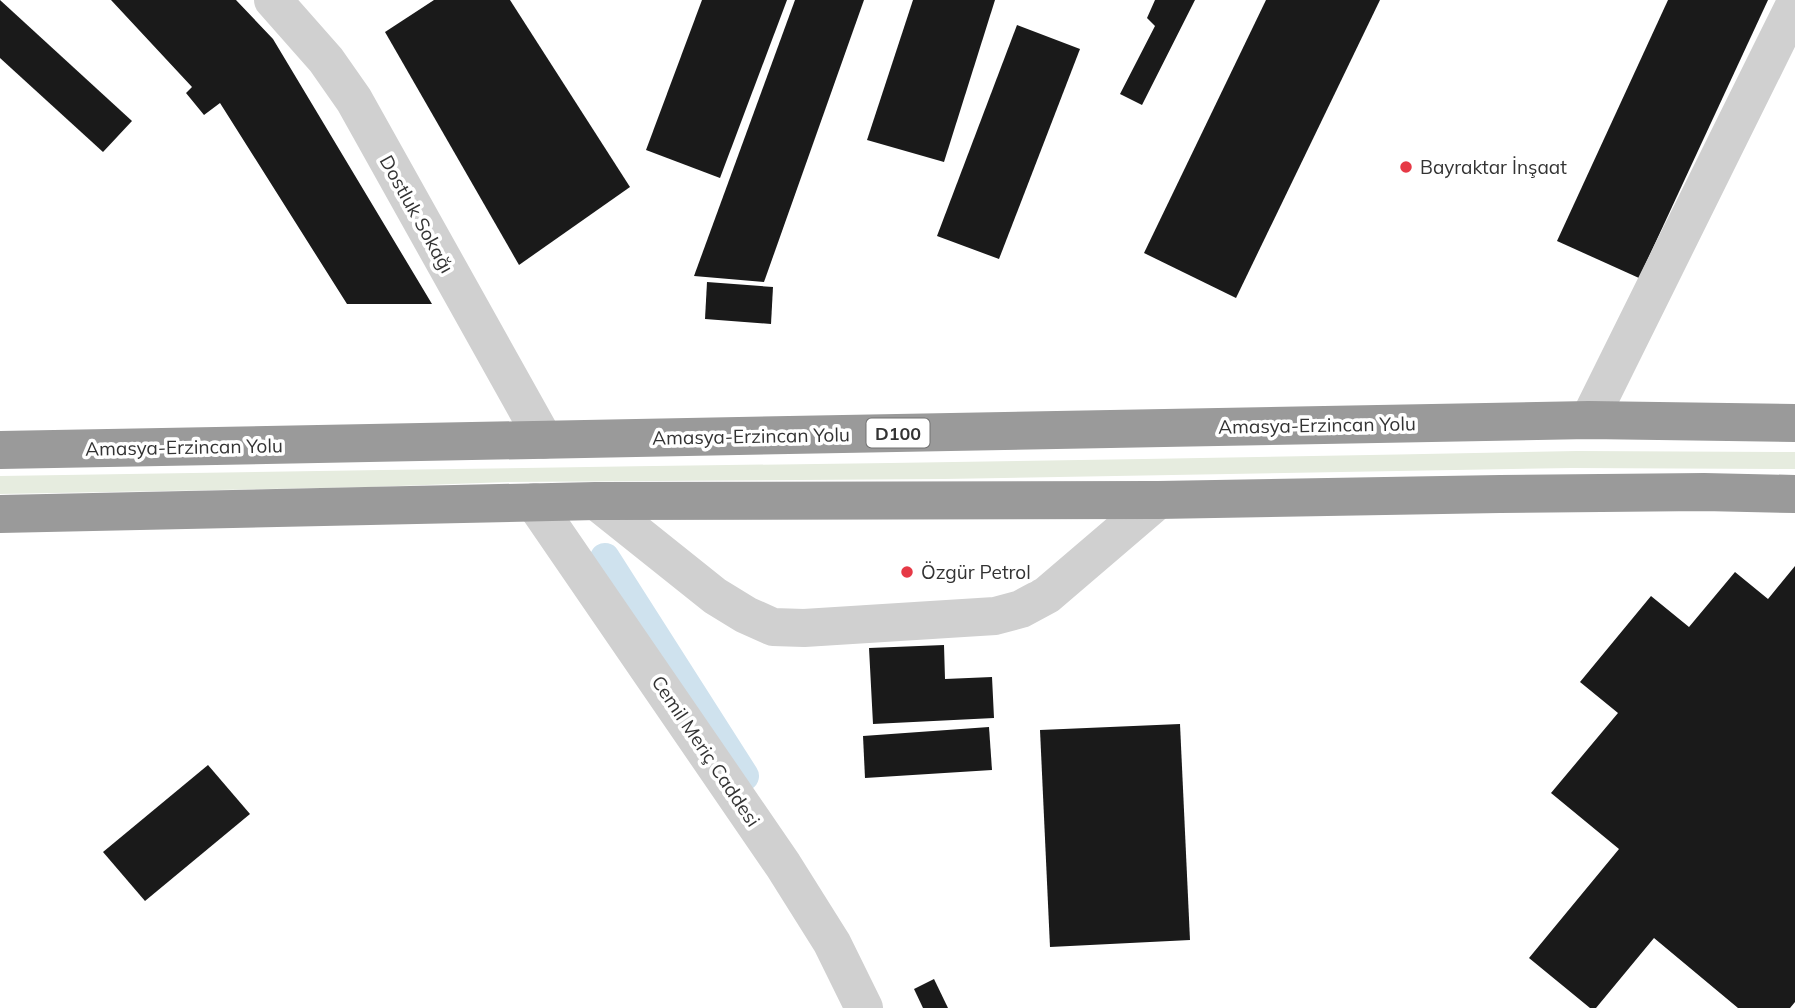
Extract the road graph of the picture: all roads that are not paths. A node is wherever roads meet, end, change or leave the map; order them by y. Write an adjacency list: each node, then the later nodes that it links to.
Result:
1 (273, 0): 5 (street, Dostluk Sokağı)
2 (1795, 4): 3 (street)
3 (1589, 420): 4 (highway, Amasya-Erzincan Yolu / D100); 5 (highway, Amasya-Erzincan Yolu / D100)
4 (1795, 423)
5 (544, 440): 6 (highway, Amasya-Erzincan Yolu / D100)
6 (0, 450)
7 (1795, 494): 8 (highway)
8 (1158, 500): 9 (highway); 9 (street)
9 (596, 501): 10 (highway)
10 (534, 502): 11 (highway); 12 (street, Cemil Meriç Caddesi)
11 (0, 513)
12 (864, 1008)

